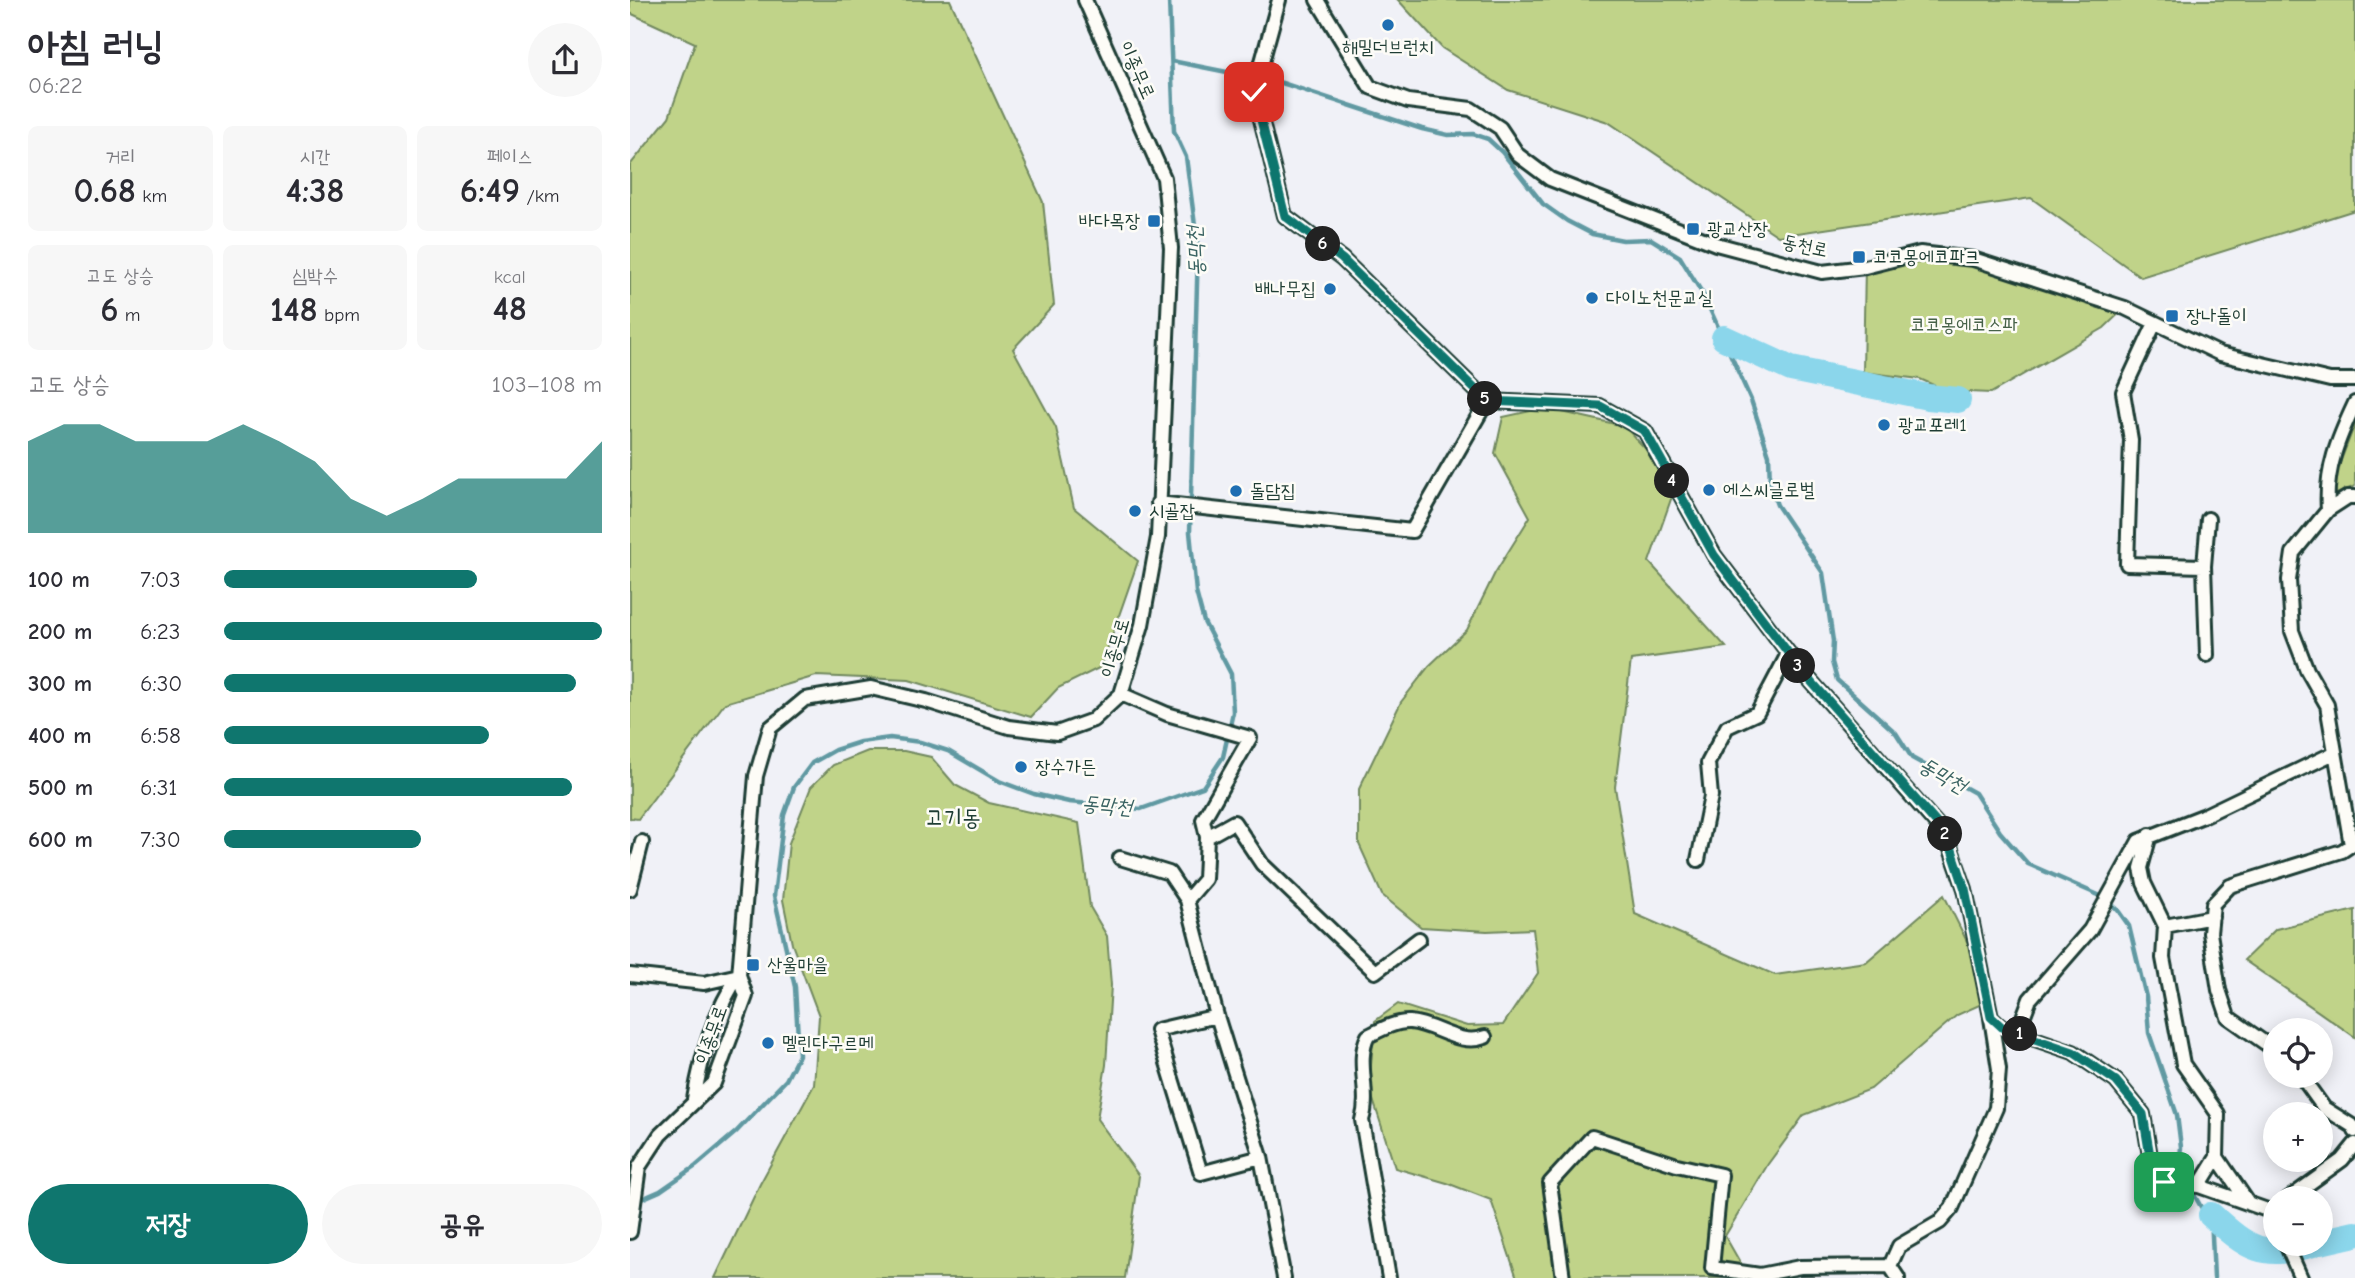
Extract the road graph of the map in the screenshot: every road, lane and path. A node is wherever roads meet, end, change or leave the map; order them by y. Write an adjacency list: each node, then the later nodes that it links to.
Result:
1 (1085, 0): 9 (street, 이종무로)
2 (1279, 0): 6 (street)
3 (1317, 0): 4 (street, 동천로)
4 (2155, 323): 5 (street, 동천로); 12 (street)
5 (2355, 380)
6 (1487, 401): 9 (street); 13 (street)
7 (2355, 403): 10 (street)
8 (2355, 497): 10 (street)
9 (1158, 503): 15 (street, 이종무로)
10 (2328, 510): 16 (street)
11 (2208, 519): 12 (street)
12 (2204, 566): 14 (street)
13 (1788, 654): 21 (street); 30 (street)
14 (2207, 654)
15 (1121, 694): 18 (street); 27 (street, 이종무로)
16 (2334, 753): 17 (street); 24 (street)
17 (2150, 835): 25 (street); 31 (street)
18 (1207, 837): 23 (street); 26 (street)
19 (642, 842): 22 (street)
20 (1120, 859): 23 (street)
21 (1698, 860)
22 (630, 889)
23 (1187, 900): 29 (street)
24 (2212, 917): 25 (street); 33 (street)
25 (2165, 926): 39 (street)
26 (1419, 939)
27 (738, 975): 28 (street, 이종무로); 35 (street, 이종무로); 35 (street, 이종무로)
28 (630, 976)
29 (1217, 1016): 38 (street); 38 (street)
30 (1991, 1017): 31 (street); 46 (street)
31 (2017, 1033): 40 (street)
32 (1486, 1037): 48 (street)
33 (2263, 1042)
34 (2310, 1088): 36 (street)
35 (694, 1099): 44 (street, 이종무로)
36 (2355, 1131)
37 (2355, 1144): 41 (street)
38 (1261, 1157): 47 (street)
39 (2217, 1157): 40 (street); 42 (street)
40 (2199, 1186): 42 (street)
41 (2306, 1186)
42 (2249, 1204): 43 (street)
43 (2263, 1209)
44 (630, 1231)
45 (2291, 1256): 51 (street)
46 (1890, 1266): 49 (street); 50 (street)
47 (1284, 1278)
48 (1389, 1278)
49 (1563, 1278)
50 (1898, 1278)
51 (2301, 1278)

